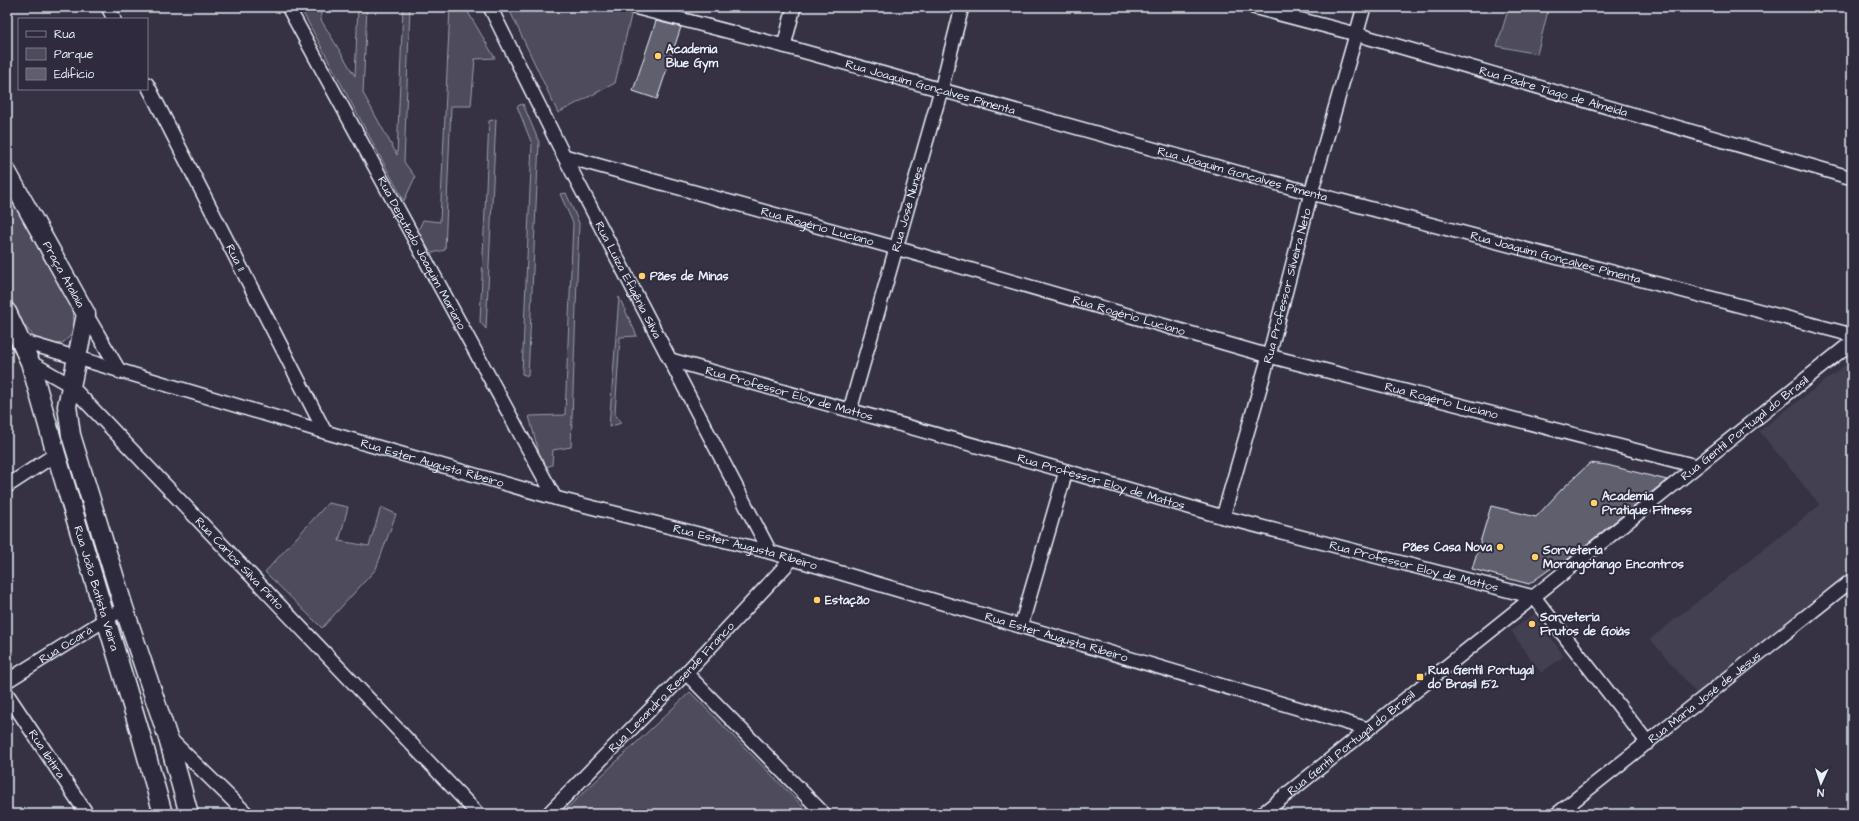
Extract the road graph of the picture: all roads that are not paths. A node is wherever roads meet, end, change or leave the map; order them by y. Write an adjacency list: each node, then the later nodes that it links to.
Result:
1 (108, 7): 9 (street)
2 (288, 7): 36 (street, Rua Deputado Joaquim Mariano)
3 (490, 7): 14 (street, Rua Luiza Efigênia Silva)
4 (634, 7): 11 (street, Rua Joaquim Gonçalves Pimenta)
5 (794, 7): 11 (street)
6 (962, 7): 13 (street, Rua José Nunes)
7 (1253, 7): 10 (street, Rua Padre Tiago de Almeida)
8 (1364, 7): 10 (street, Rua Professor Silveira Neto)
9 (114, 18)
10 (1356, 34): 16 (street, Rua Padre Tiago de Almeida); 17 (street, Rua Professor Silveira Neto)
11 (784, 46): 13 (street, Rua Joaquim Gonçalves Pimenta)
12 (148, 86): 31 (street, Rua 11)
13 (941, 90): 17 (street, Rua Joaquim Gonçalves Pimenta); 18 (street, Rua José Nunes)
14 (564, 156): 18 (street, Rua Rogério Luciano); 26 (street, Rua Luiza Efigênia Silva)
15 (7, 172): 20 (street, Praça Atalaia)
16 (1852, 178)
17 (1311, 193): 21 (street, Rua Joaquim Gonçalves Pimenta); 24 (street, Rua Professor Silveira Neto)
18 (896, 248): 24 (street, Rua Rogério Luciano); 30 (street, Rua José Nunes)
19 (7, 312): 22 (street)
20 (86, 314): 25 (street, Praça Atalaia); 28 (street)
21 (1852, 335)
22 (21, 341): 25 (street, Rua Ester Augusta Ribeiro); 27 (street)
23 (1852, 342): 33 (street, Rua Gentil Portugal do Brasil)
24 (1269, 356): 33 (street, Rua Rogério Luciano); 37 (street, Rua Professor Silveira Neto)
25 (76, 358): 28 (street, Rua Ester Augusta Ribeiro); 29 (street, Praça Atalaia)
26 (671, 360): 30 (street, Rua Professor Eloy de Mattos); 38 (street, Rua Luiza Efigênia Silva)
27 (30, 362): 29 (street, Rua Carlos Silva Pinto); 32 (street, Rua João Batista Vieira)
28 (120, 372): 31 (street, Rua Ester Augusta Ribeiro)
29 (70, 385): 42 (street, Rua João Batista Vieira); 55 (street, Rua Carlos Silva Pinto)
30 (850, 410): 34 (street, Rua Professor Eloy de Mattos)
31 (324, 432): 36 (street, Rua Ester Augusta Ribeiro)
32 (56, 454): 35 (street); 43 (street, Rua João Batista Vieira)
33 (1696, 466): 41 (street, Rua Gentil Portugal do Brasil)
34 (1066, 471): 37 (street, Rua Professor Eloy de Mattos); 44 (street)
35 (7, 486)
36 (555, 498): 38 (street, Rua Ester Augusta Ribeiro)
37 (1223, 517): 41 (street, Rua Professor Eloy de Mattos)
38 (770, 552): 39 (street, Rua Ester Augusta Ribeiro)
39 (792, 560): 44 (street, Rua Ester Augusta Ribeiro); 45 (street, Rua Lesandro Resende Franco)
40 (1852, 580): 50 (street, Rua Maria José de Jesus)
41 (1534, 596): 48 (street, Rua Gentil Portugal do Brasil); 50 (street)
42 (124, 608): 43 (street, Rua Ocará); 49 (street, Rua João Batista Vieira)
43 (105, 620): 46 (street, Rua Ocará); 52 (street, Rua João Batista Vieira)
44 (1021, 626): 48 (street, Rua Ester Augusta Ribeiro)
45 (686, 673): 56 (street, Rua Lesandro Resende Franco); 57 (street)
46 (7, 681)
47 (7, 694): 51 (street, Rua Ibitira)
48 (1368, 729): 58 (street, Rua Gentil Portugal do Brasil)
49 (167, 735): 53 (street, Rua João Batista Vieira); 54 (street)
50 (1648, 743): 59 (street, Rua Maria José de Jesus)
51 (86, 814)
52 (163, 814)
53 (188, 814)
54 (247, 814)
55 (478, 814)
56 (548, 814)
57 (824, 814)
58 (1262, 814)
59 (1557, 814)

